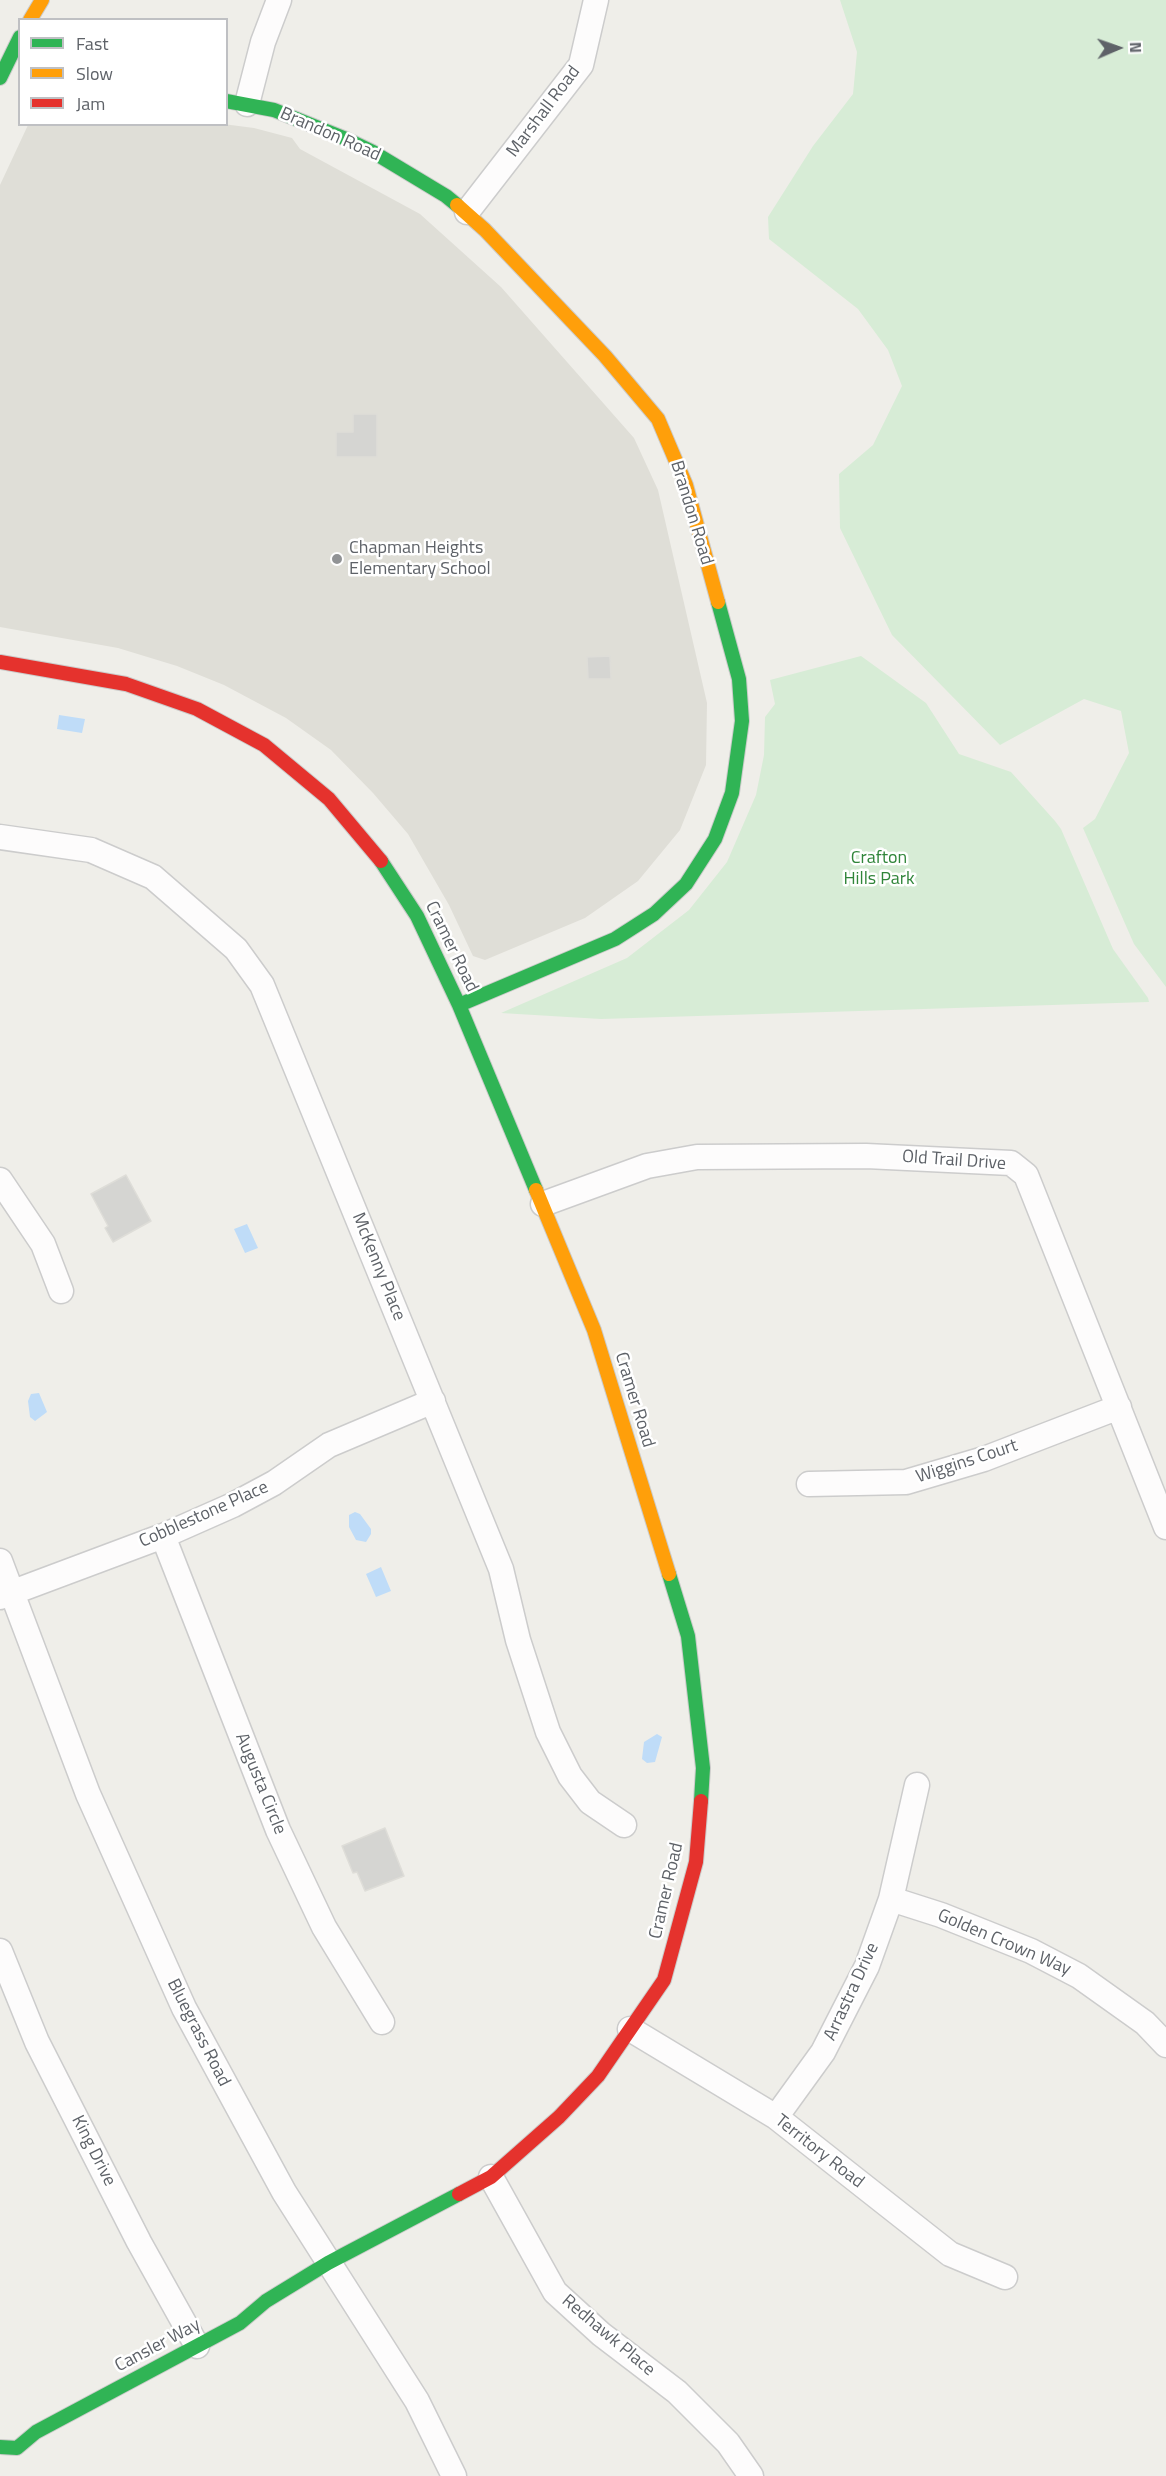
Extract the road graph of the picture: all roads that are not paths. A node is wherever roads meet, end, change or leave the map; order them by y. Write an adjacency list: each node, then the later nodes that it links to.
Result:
1 (42, 0): 4 (street)
2 (279, 0): 7 (street)
3 (596, 0): 8 (street, Marshall Road)
4 (31, 18)
5 (18, 42): 6 (street)
6 (0, 78)
7 (237, 102): 8 (street, Brandon Road)
8 (467, 213): 11 (street, Brandon Road)
9 (0, 662): 11 (street, Cramer Road)
10 (0, 837): 15 (street, McKenny Place)
11 (459, 1005): 13 (street, Cramer Road)
12 (0, 1180): 14 (street)
13 (543, 1204): 16 (street, Old Trail Drive); 27 (street, Cramer Road)
14 (61, 1291)
15 (433, 1401): 19 (street, Cobblestone Place); 23 (street, McKenny Place)
16 (1119, 1407): 17 (street, Wiggins Court); 18 (street, Old Trail Drive)
17 (809, 1484)
18 (1166, 1527)
19 (163, 1536): 21 (street, Cobblestone Place); 26 (street, Augusta Circle)
20 (0, 1561): 21 (street, Bluegrass Road)
21 (6, 1594): 31 (street, Bluegrass Road)
22 (917, 1785): 24 (street, Arrastra Drive)
23 (624, 1825)
24 (891, 1899): 28 (street, Golden Crown Way); 29 (street, Arrastra Drive)
25 (0, 1951): 33 (street, King Drive)
26 (382, 2022)
27 (630, 2029): 29 (street, Territory Road); 30 (street, Cramer Road)
28 (1166, 2045)
29 (776, 2117): 32 (street, Territory Road)
30 (491, 2177): 31 (street, Cramer Road); 36 (street, Redhawk Place)
31 (328, 2263): 33 (street, Cansler Way); 35 (street, Bluegrass Road)
32 (1005, 2277)
33 (197, 2346): 34 (street, Cansler Way)
34 (0, 2447)
35 (454, 2476)
36 (751, 2476)

